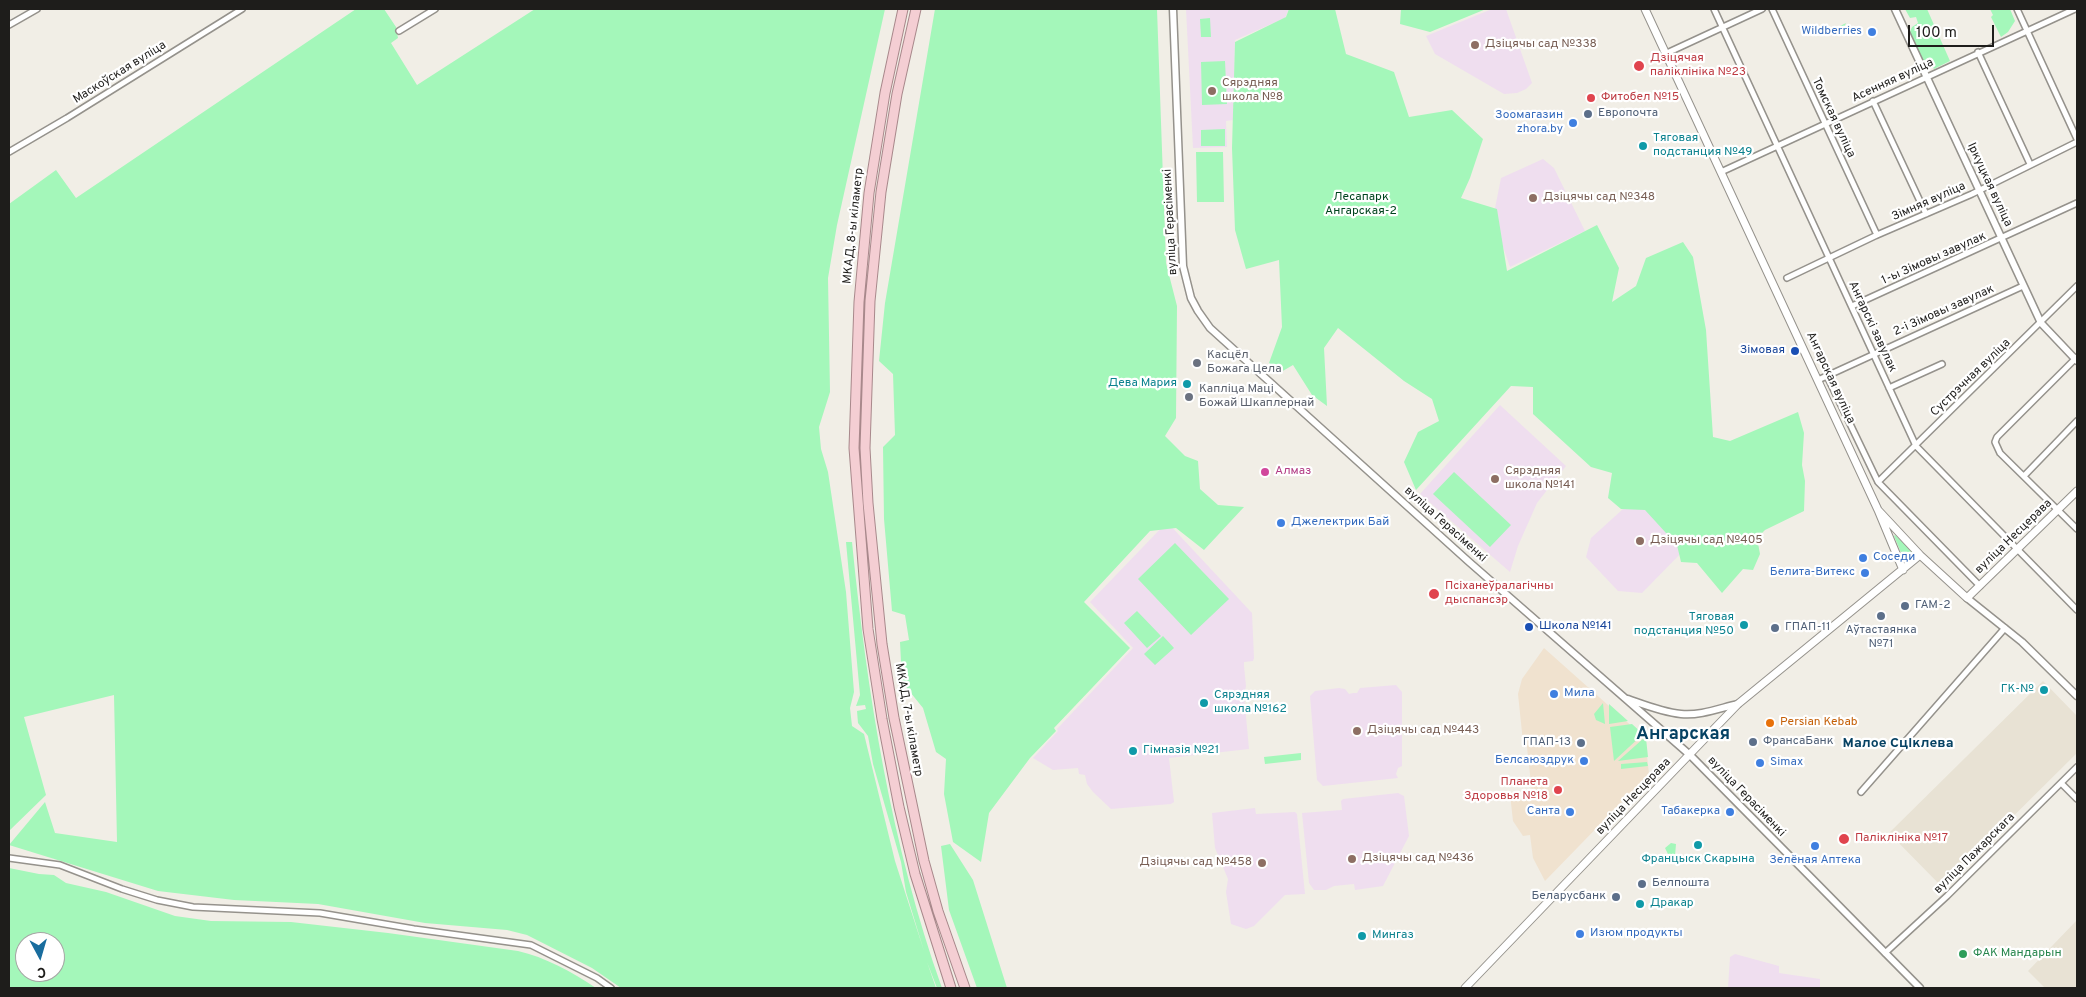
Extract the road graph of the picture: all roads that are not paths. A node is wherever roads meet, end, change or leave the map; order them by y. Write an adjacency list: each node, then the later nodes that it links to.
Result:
1 (37, 9): 14 (street)
2 (242, 9): 25 (street, Маскоўская вуліца)
3 (435, 9): 16 (street)
4 (903, 9): 47 (highway, МКАД, 8-ы кіламетр)
5 (916, 9): 48 (highway, МКАД, 8-ы кіламетр)
6 (1173, 9): 63 (street, вуліца Герасіменкі)
7 (1645, 9): 19 (main road, Ангарская вуліца)
8 (1714, 9): 15 (street, Ангарскі завулак)
9 (1762, 9): 15 (street)
10 (1772, 9): 22 (street, Томская вуліца)
11 (1895, 9): 20 (street, Іркуцкая вуліца)
12 (2017, 9): 17 (street)
13 (2075, 9): 17 (street, Асенняя вуліца)
14 (9, 26)
15 (1722, 27): 19 (street); 24 (street, Ангарскі завулак)
16 (399, 31)
17 (2027, 31): 18 (street, Асенняя вуліца); 23 (street)
18 (1978, 52): 20 (street, Асенняя вуліца); 26 (street)
19 (1666, 53): 27 (main road, Ангарская вуліца)
20 (1926, 76): 21 (street, Асенняя вуліца); 28 (street, Іркуцкая вуліца)
21 (1873, 101): 22 (street, Асенняя вуліца); 30 (street)
22 (1825, 124): 24 (street, Асенняя вуліца); 31 (street, Томская вуліца)
23 (2077, 141): 26 (street, Зімняя вуліца)
24 (1777, 146): 27 (street, Асенняя вуліца); 33 (street, Ангарскі завулак)
25 (9, 152)
26 (2030, 164): 28 (street, Зімняя вуліца)
27 (1722, 172): 43 (main road, Ангарская вуліца)
28 (1979, 190): 30 (street, Зімняя вуліца); 32 (street, Іркуцкая вуліца)
29 (2077, 204): 32 (street, 1-ы Зімовы завулак)
30 (1926, 214): 31 (street, Зімняя вуліца)
31 (1876, 235): 33 (street, Зімняя вуліца)
32 (2001, 239): 35 (street, Іркуцкая вуліца); 37 (street, 1-ы Зімовы завулак)
33 (1828, 257): 34 (street, Зімняя вуліца); 37 (street, Ангарскі завулак)
34 (1788, 278)
35 (2023, 286): 38 (street, Іркуцкая вуліца); 39 (street, 2-і Зімовы завулак)
36 (2077, 286): 38 (street, Сустрэчная вуліца)
37 (1852, 306): 39 (street, Ангарскі завулак)
38 (2041, 323): 40 (street, Іркуцкая вуліца); 46 (street, Сустрэчная вуліца)
39 (1874, 354): 42 (street, 2-і Зімовы завулак); 44 (street, Ангарскі завулак)
40 (2076, 359): 49 (street)
41 (1942, 364): 44 (street)
42 (1827, 376): 43 (street, 2-і Зімовы завулак); 50 (street)
43 (1818, 380): 52 (main road, Ангарская вуліца)
44 (1889, 388): 46 (street, Ангарскі завулак)
45 (2077, 421): 49 (street)
46 (1916, 446): 50 (street, Сустрэчная вуліца); 55 (street, Ангарскі завулак)
47 (854, 448): 73 (highway, МКАД, 7-ы кіламетр)
48 (865, 448): 74 (highway, МКАД, 7-ы кіламетр)
49 (2024, 476): 53 (street)
50 (1878, 482): 58 (street)
51 (2077, 491): 53 (main road, вуліца Несцерава)
52 (1878, 510): 56 (main road, Ангарская вуліца); 57 (main road)
53 (2058, 510): 54 (street); 55 (main road, вуліца Несцерава)
54 (2077, 529)
55 (2018, 549): 58 (main road, вуліца Несцерава); 60 (street, Ангарскі завулак)
56 (1920, 555): 57 (main road, вуліца Несцерава); 59 (main road, Ангарская вуліца)
57 (1902, 570): 64 (main road, вуліца Несцерава)
58 (1980, 586): 59 (main road, вуліца Несцерава)
59 (1967, 598): 61 (street, Ангарская вуліца)
60 (2077, 610)
61 (2005, 628): 62 (street, Ангарская вуліца); 68 (street)
62 (2077, 696)
63 (1624, 697): 64 (street); 65 (street, вуліца Герасіменкі)
64 (1738, 704): 65 (main road, вуліца Несцерава)
65 (1690, 755): 71 (street, вуліца Герасіменкі); 75 (main road, вуліца Несцерава)
66 (2077, 767): 67 (street, вуліца Пажарскага)
67 (2061, 783): 69 (street); 71 (street, вуліца Пажарскага)
68 (1861, 792)
69 (2077, 799)
70 (9, 858): 72 (street)
71 (1885, 953): 76 (street, вуліца Герасіменкі)
72 (611, 988)
73 (951, 988)
74 (965, 988)
75 (1465, 988)
76 (1920, 988)

